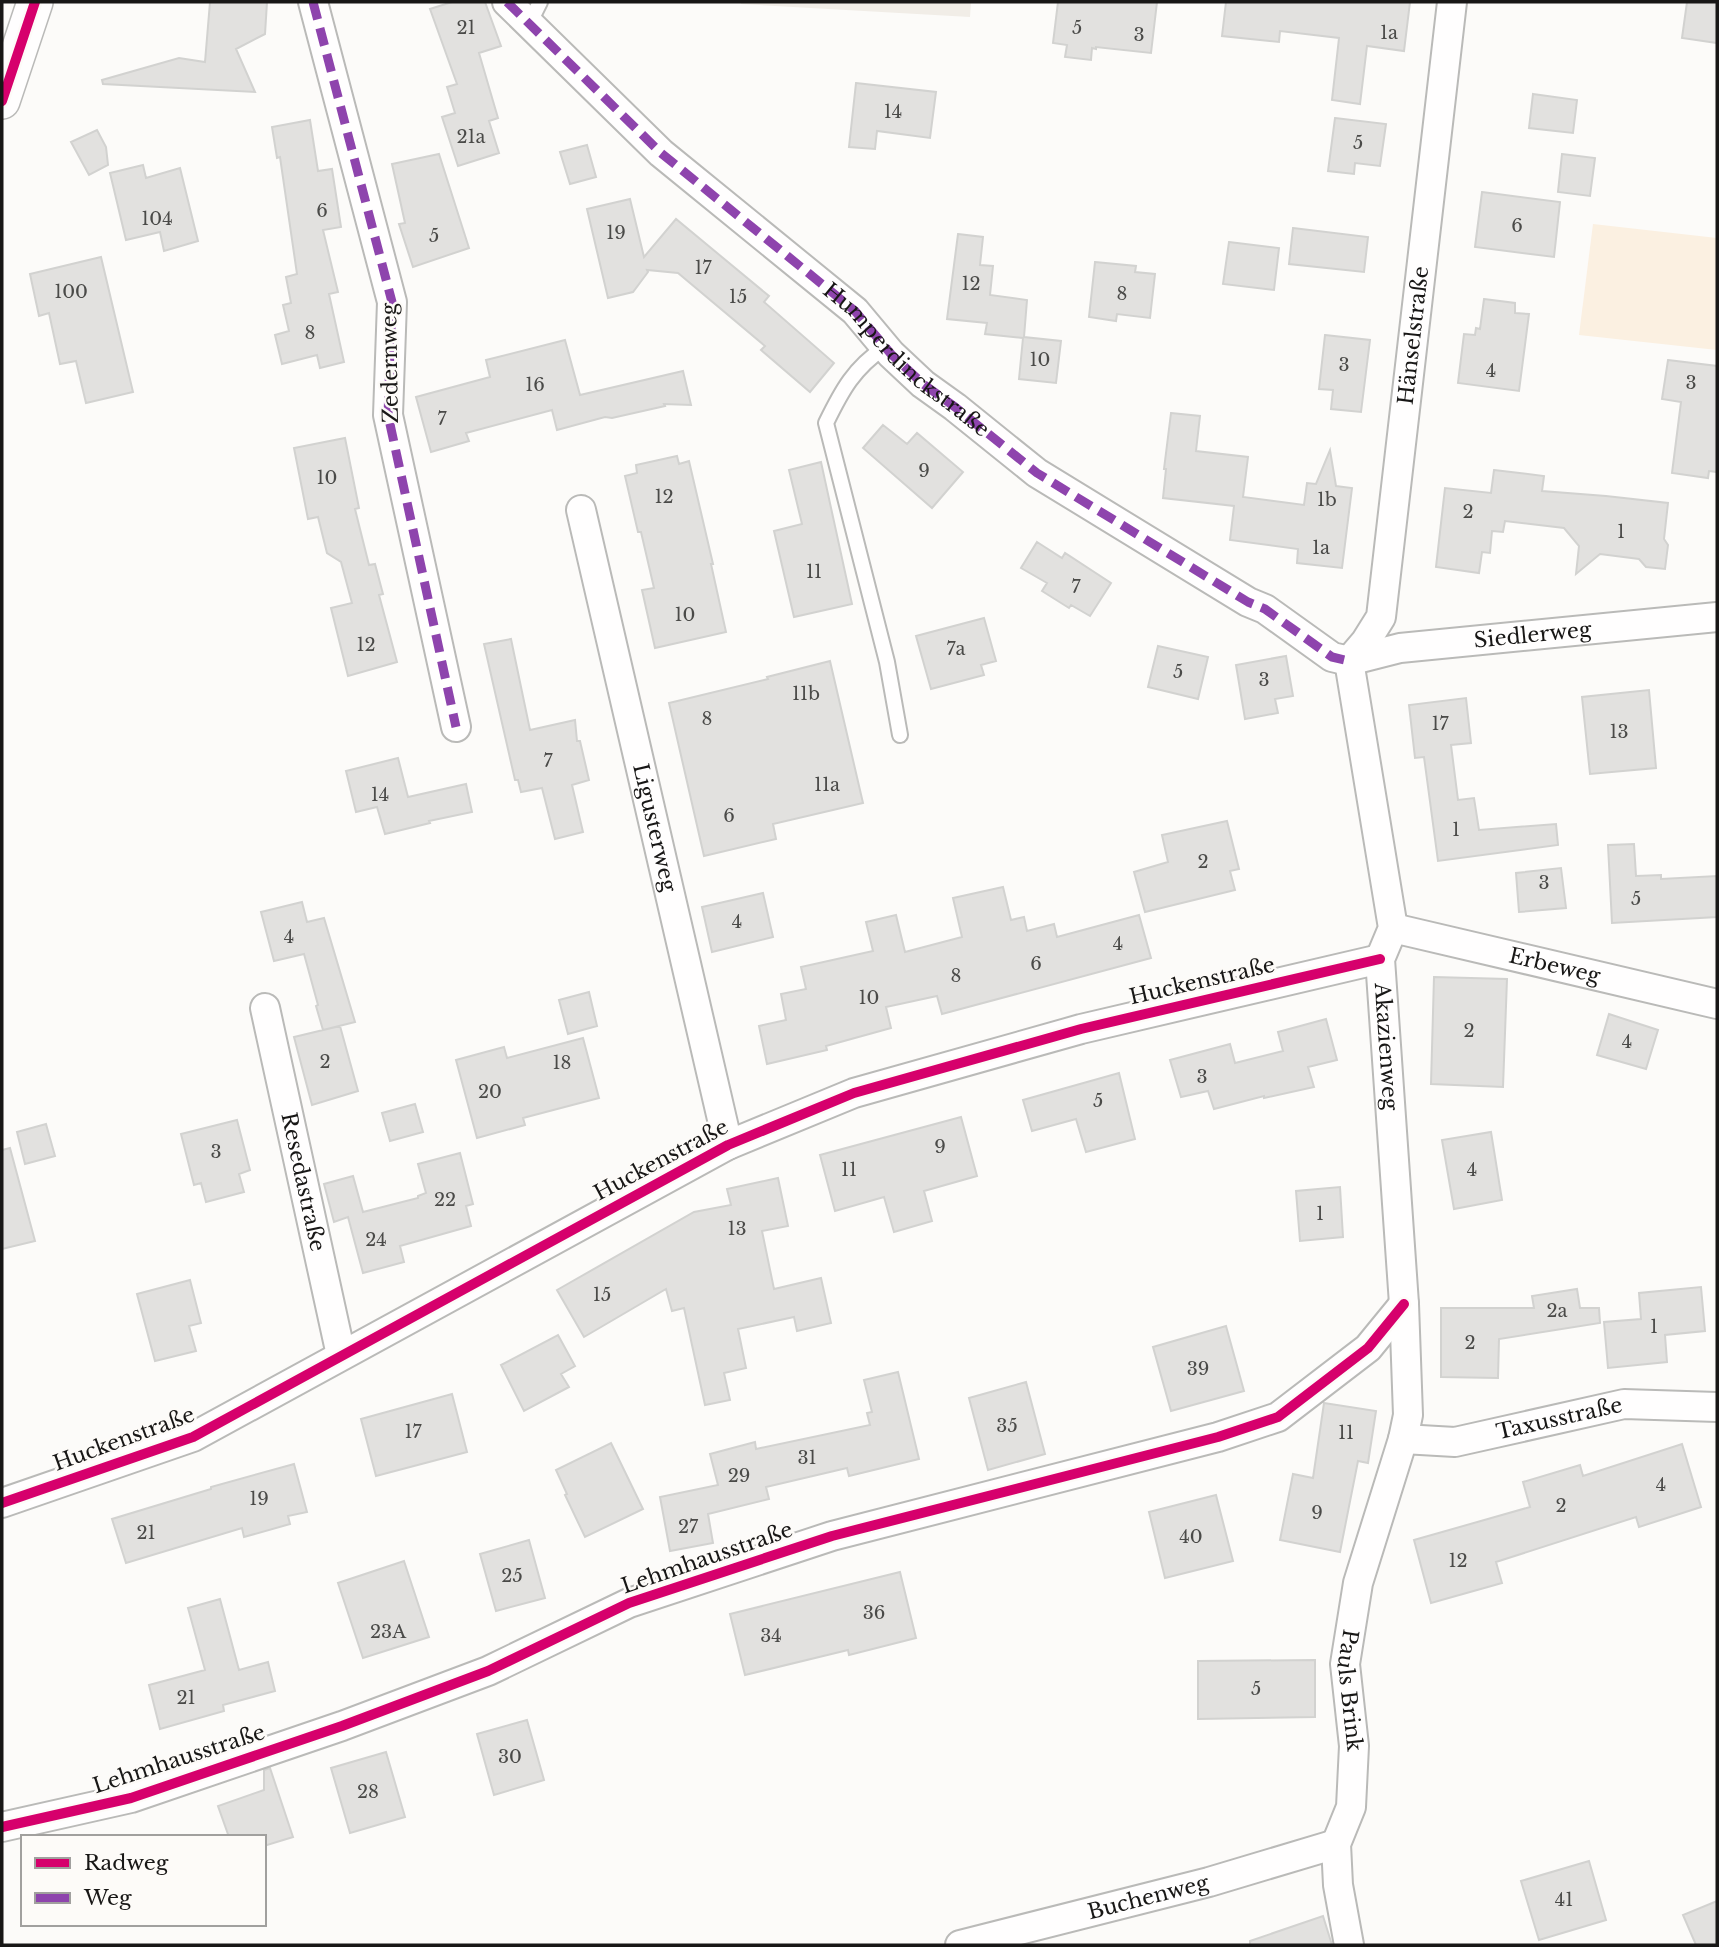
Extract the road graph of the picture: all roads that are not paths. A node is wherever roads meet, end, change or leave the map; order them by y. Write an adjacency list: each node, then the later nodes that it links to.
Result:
1 (35, 2): 6 (street)
2 (313, 2): 11 (street, Zedernweg)
3 (508, 2): 5 (street, Humperdinckstraße)
4 (1452, 2): 10 (street, Hänselstraße)
5 (535, 13): 7 (street, Humperdinckstraße)
6 (2, 102)
7 (885, 347): 10 (street, Humperdinckstraße); 12 (lane)
8 (581, 510): 17 (street, Ligusterweg)
9 (1717, 617): 10 (street, Siedlerweg)
10 (1349, 661): 13 (street)
11 (456, 727)
12 (900, 735)
13 (1393, 928): 14 (street, Akazienweg); 15 (street, Erbeweg)
14 (1380, 959): 17 (street, Huckenstraße); 18 (street, Akazienweg)
15 (1717, 1004)
16 (265, 1009): 19 (street, Resedastraße)
17 (728, 1145): 19 (street, Huckenstraße)
18 (1404, 1304): 21 (street, Akazienweg); 23 (street, Lehmhausstraße)
19 (341, 1355): 22 (street, Huckenstraße)
20 (1717, 1407): 21 (street, Taxusstraße)
21 (1403, 1439): 24 (street, Pauls Brink)
22 (2, 1503)
23 (2, 1827)
24 (1336, 1844): 25 (street, Buchenweg); 26 (street, Pauls Brink)
25 (960, 1945)
26 (1349, 1945)

